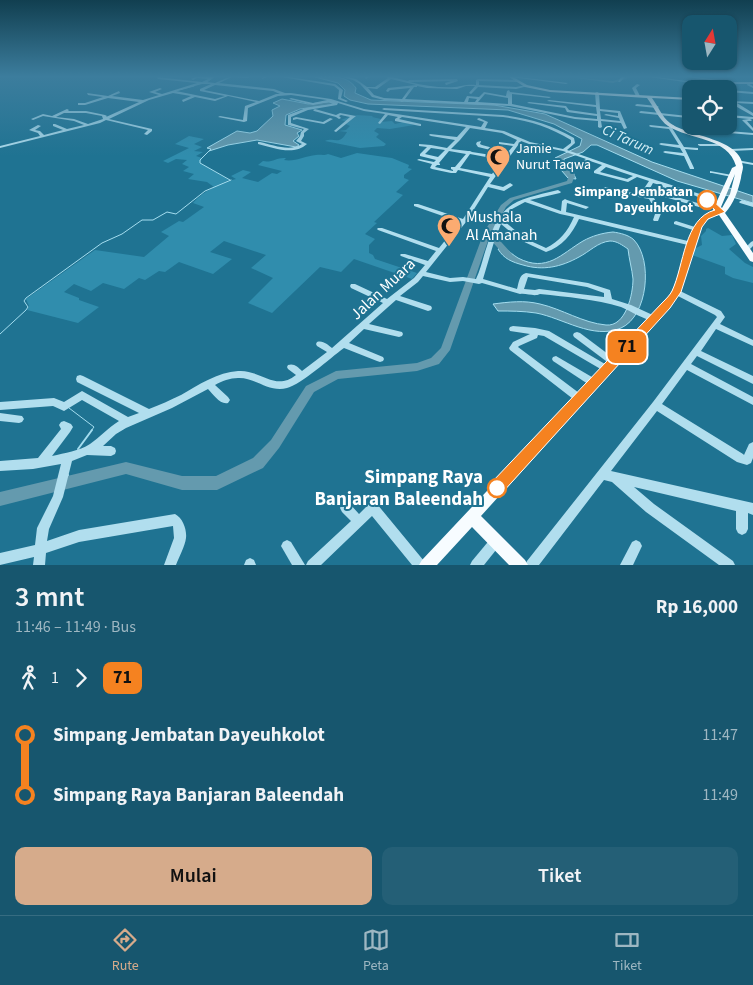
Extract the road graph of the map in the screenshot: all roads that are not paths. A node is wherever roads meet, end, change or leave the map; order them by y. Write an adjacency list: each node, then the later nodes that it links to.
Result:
1 (87, 103): 13 (street)
2 (139, 103): 39 (street)
3 (254, 103): 32 (street)
4 (335, 103): 72 (street)
5 (339, 103): 22 (street)
6 (352, 103): 20 (street)
7 (482, 103): 15 (street)
8 (549, 103): 23 (street)
9 (554, 103): 36 (street)
10 (568, 103): 17 (street)
11 (598, 103): 17 (street)
12 (654, 103): 18 (main road)
13 (78, 104)
14 (639, 104): 18 (street)
15 (510, 105): 23 (street)
16 (737, 106): 31 (street)
17 (599, 108): 36 (street); 37 (street)
18 (658, 109): 21 (street); 25 (street); 26 (street); 57 (main road)
19 (350, 110): 22 (street)
20 (403, 110): 27 (street); 34 (street)
21 (642, 110)
22 (358, 111): 24 (street); 33 (street)
23 (547, 112): 36 (street)
24 (387, 114): 34 (street); 45 (street)
25 (682, 114)
26 (682, 114)
27 (494, 115): 46 (street); 81 (street)
28 (337, 116): 33 (street); 40 (street); 53 (street)
29 (606, 116): 37 (street)
30 (737, 116): 31 (street)
31 (752, 116): 50 (street)
32 (220, 117)
33 (353, 117): 62 (street)
34 (398, 117): 35 (street); 49 (street); 55 (street)
35 (391, 118)
36 (599, 118): 37 (street); 56 (street)
37 (621, 118): 59 (street)
38 (33, 119): 43 (street)
39 (107, 119): 43 (street); 44 (street); 65 (street)
40 (332, 119)
41 (479, 119): 60 (street)
42 (90, 120): 44 (street)
43 (53, 121): 48 (street); 61 (street)
44 (96, 122): 48 (street)
45 (380, 123)
46 (526, 123)
47 (66, 124): 58 (street)
48 (87, 125): 58 (street)
49 (420, 125)
50 (748, 125): 51 (street); 64 (street)
51 (753, 125)
52 (40, 126): 68 (street)
53 (329, 126)
54 (651, 126): 57 (street)
55 (469, 127): 60 (street); 69 (street)
56 (600, 127)
57 (671, 127): 76 (main road); 80 (street)
58 (75, 128): 61 (street)
59 (625, 128)
60 (482, 129): 70 (street)
61 (66, 130): 68 (street)
62 (336, 131)
63 (737, 132): 64 (street)
64 (753, 132)
65 (146, 134)
66 (431, 134): 69 (street)
67 (445, 134): 69 (street)
68 (43, 136): 78 (street)
69 (460, 138): 85 (street)
70 (520, 139): 77 (street, Jalan Muara); 81 (street)
71 (479, 142): 90 (street)
72 (260, 143)
73 (501, 143): 77 (street)
74 (421, 144): 79 (street)
75 (664, 144): 80 (street)
76 (722, 145): 82 (street); 83 (main road)
77 (515, 146): 90 (street, Jalan Muara)
78 (0, 147)
79 (429, 147): 85 (street); 92 (street)
80 (682, 147): 82 (street); 89 (street)
81 (565, 150): 91 (street)
82 (697, 150): 89 (street)
83 (731, 150): 84 (street); 96 (main road)
84 (753, 150)
85 (447, 152): 86 (street); 88 (street); 92 (street)
86 (470, 152): 90 (street); 101 (street)
87 (665, 152): 89 (street)
88 (435, 154)
89 (686, 154): 100 (street)
90 (506, 158): 94 (street); 103 (street, Jalan Muara)
91 (590, 158): 98 (street); 99 (street)
92 (439, 159): 95 (street)
93 (419, 160): 95 (street)
94 (480, 160)
95 (435, 163): 101 (street)
96 (739, 164): 97 (street); 105 (main road)
97 (753, 164)
98 (580, 165)
99 (605, 165): 104 (street); 104 (street)
100 (692, 168)
101 (456, 169): 103 (street)
102 (712, 172): 105 (street)
103 (493, 176): 107 (street, Jalan Muara)
104 (636, 176): 106 (street)
105 (733, 180): 119 (main road)
106 (652, 181): 109 (street); 112 (street)
107 (487, 185): 108 (street); 124 (street, Jalan Muara)
108 (510, 185)
109 (666, 185): 116 (street); 119 (street)
110 (605, 189): 112 (street)
111 (558, 192): 113 (street)
112 (650, 198): 123 (street)
113 (525, 201): 120 (street); 125 (street)
114 (742, 202): 117 (street)
115 (416, 205): 124 (street)
116 (699, 205)
117 (753, 205)
118 (586, 207): 120 (street)
119 (718, 211): 129 (main road); 133 (main road)
120 (563, 213): 121 (street)
121 (577, 216): 122 (street); 125 (street)
122 (585, 218): 127 (street); 131 (street)
123 (656, 220)
124 (464, 221): 132 (street, Jalan Muara)
125 (500, 221): 138 (street)
126 (676, 224): 129 (street)
127 (581, 227)
128 (380, 229): 132 (street)
129 (696, 229): 131 (main road)
130 (753, 243): 133 (street)
131 (692, 244): 141 (main road)
132 (440, 250): 136 (street, Jalan Muara)
133 (746, 250): 135 (main road)
134 (403, 255): 136 (street)
135 (753, 259)
136 (429, 264): 137 (street, Jalan Muara)
137 (422, 273): 138 (street); 142 (street, Jalan Muara)
138 (478, 281): 140 (street)
139 (353, 286): 144 (street)
140 (521, 290): 143 (street); 143 (street)
141 (676, 292): 146 (main road); 148 (street)
142 (395, 297): 144 (street, Jalan Muara); 145 (street)
143 (608, 301): 146 (street)
144 (388, 302): 147 (street, Jalan Muara)
145 (428, 308)
146 (654, 319): 161 (main road)
147 (364, 326): 151 (street); 155 (street, Jalan Muara)
148 (716, 326): 153 (street); 157 (street)
149 (514, 329): 150 (street)
150 (535, 331): 161 (street); 168 (street)
151 (399, 334)
152 (577, 335): 161 (street)
153 (753, 342)
154 (320, 344): 156 (street)
155 (343, 344): 156 (street, Jalan Muara); 158 (street)
156 (332, 352): 163 (street, Jalan Muara)
157 (696, 352): 160 (street); 165 (street)
158 (380, 359)
159 (556, 359): 166 (street)
160 (686, 365): 170 (street); 171 (street)
161 (610, 366): 166 (main road)
162 (291, 367): 163 (street)
163 (302, 375): 167 (street, Jalan Muara)
164 (80, 379): 173 (street)
165 (753, 380)
166 (594, 383): 168 (main road)
167 (209, 384): 169 (street); 173 (street)
168 (580, 399): 188 (main road)
169 (225, 400)
170 (753, 401)
171 (656, 405): 180 (street); 184 (street)
172 (0, 406): 176 (street)
173 (148, 413): 176 (street)
174 (0, 417): 175 (street)
175 (19, 419)
176 (128, 422): 178 (street)
177 (64, 425): 182 (street)
178 (88, 451): 179 (street); 181 (street)
179 (111, 451)
180 (752, 453)
181 (67, 460): 182 (street); 194 (street)
182 (41, 462): 183 (street)
183 (0, 466)
184 (602, 474): 185 (street); 204 (street)
185 (616, 478): 187 (street); 206 (street)
186 (346, 508): 189 (street)
187 (748, 508): 190 (street)
188 (471, 516): 191 (main road); 201 (main road)
189 (358, 522): 199 (street); 200 (street)
190 (742, 529)
191 (496, 541): 202 (street); 203 (main road)
192 (287, 546): 198 (street)
193 (636, 546): 205 (street)
194 (39, 550): 195 (street); 196 (street); 197 (street)
195 (4, 561)
196 (39, 565)
197 (170, 565)
198 (299, 565)
199 (312, 565)
200 (420, 565)
201 (427, 565)
202 (476, 565)
203 (520, 565)
204 (531, 565)
205 (626, 565)
206 (729, 565)

